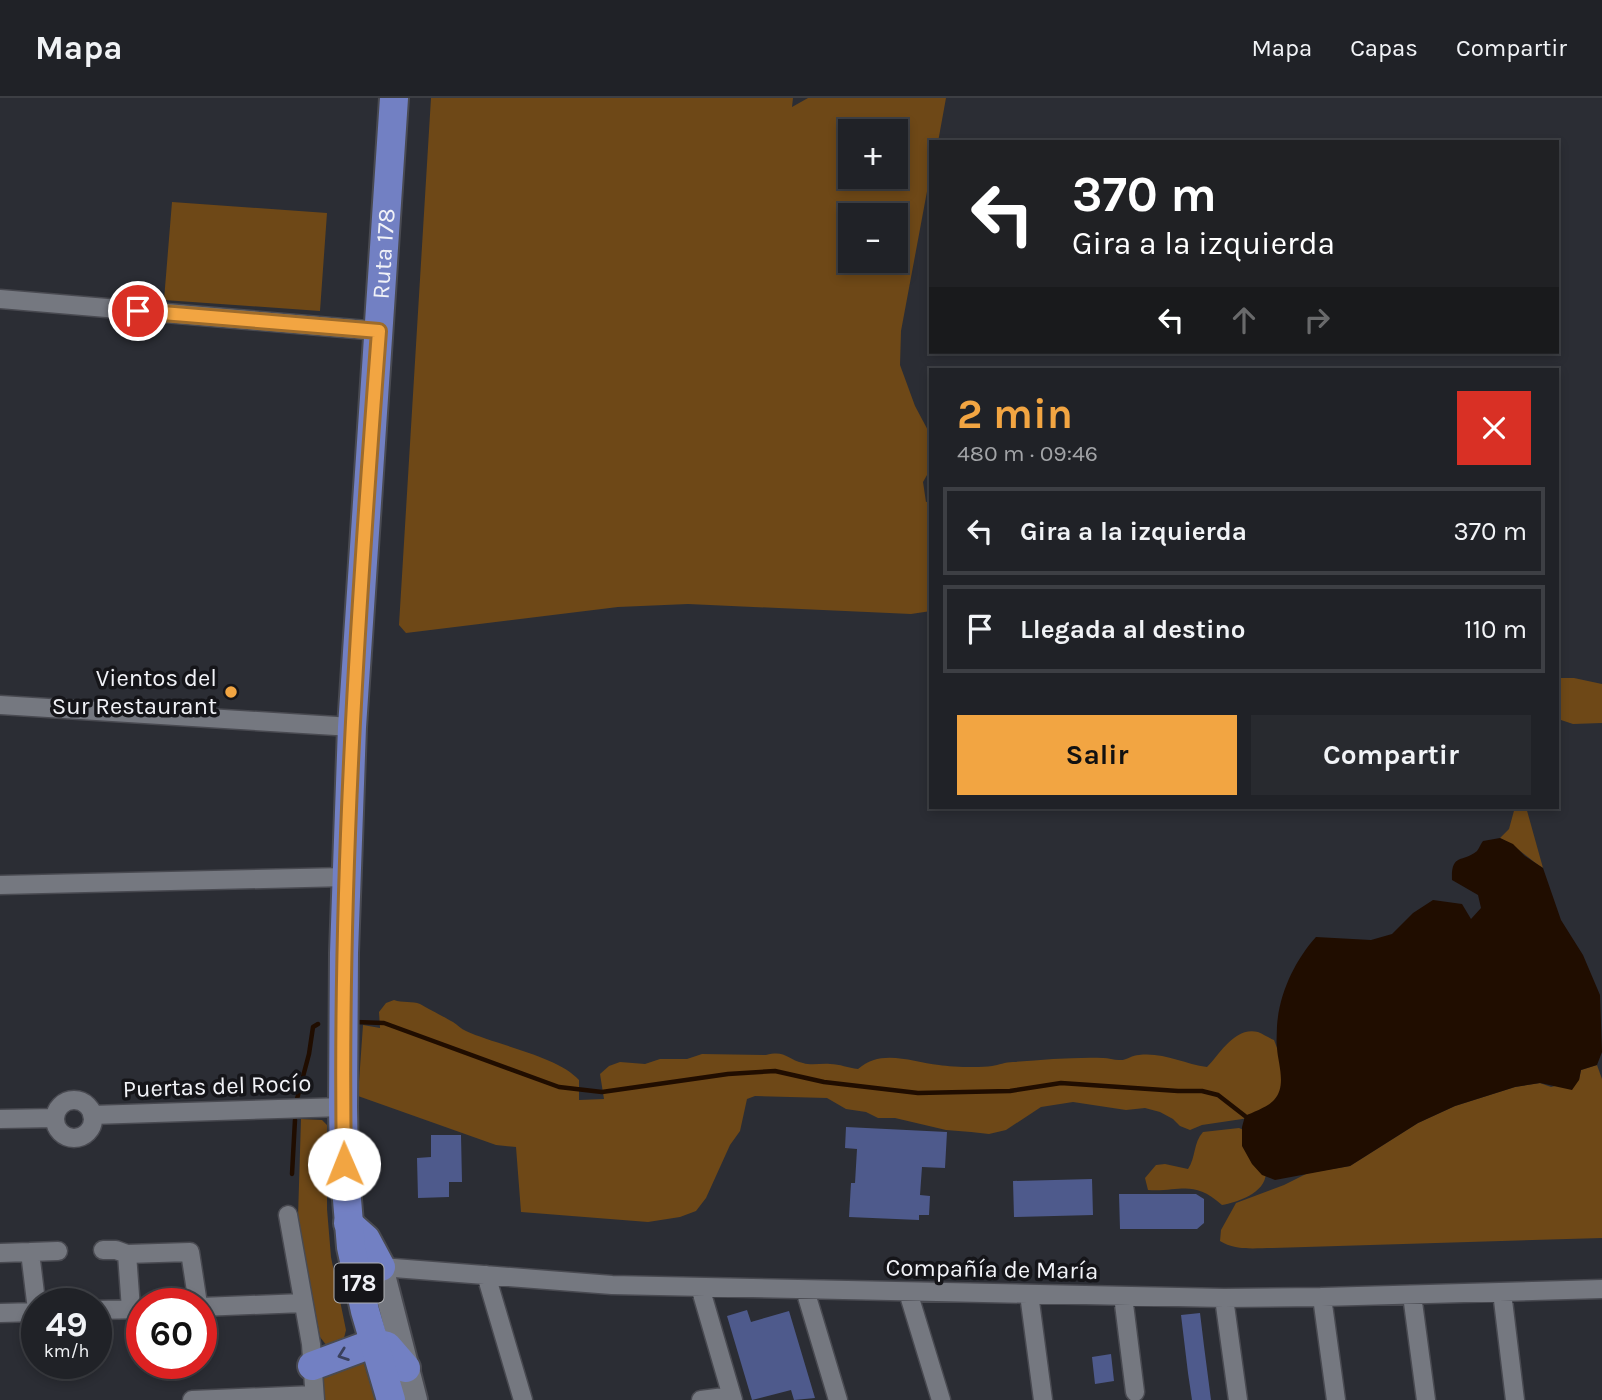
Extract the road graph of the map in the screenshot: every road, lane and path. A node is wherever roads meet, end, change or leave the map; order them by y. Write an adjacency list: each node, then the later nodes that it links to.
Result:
1 (394, 98): 3 (main road, Ruta 178 / 178)
2 (0, 299): 3 (street)
3 (379, 331): 5 (main road, Ruta 178 / 178)
4 (0, 705): 5 (street)
5 (352, 727): 6 (main road, Ruta 178 / 178)
6 (346, 877): 7 (street); 8 (main road, Ruta 178 / 178)
7 (0, 884)
8 (343, 1107): 9 (street, Puertas del Rocío); 13 (main road, Ruta 178 / 178)
9 (92, 1115): 10 (street, Puertas del Rocío); 10 (street, Puertas del Rocío)
10 (55, 1118): 11 (street)
11 (0, 1119)
12 (288, 1215): 34 (street)
13 (348, 1223): 19 (main road); 38 (main road, 178)
14 (103, 1250): 18 (street)
15 (58, 1251): 16 (street)
16 (30, 1252): 17 (street); 22 (street)
17 (0, 1253)
18 (127, 1254): 23 (street); 24 (street)
19 (382, 1267): 20 (street, Compañía de María); 40 (street)
20 (486, 1275): 21 (street, Compañía de María); 48 (street)
21 (699, 1287): 26 (street, Compañía de María); 43 (street)
22 (34, 1288)
23 (133, 1288)
24 (197, 1288)
25 (1602, 1289): 28 (street, Compañía de María)
26 (805, 1290): 27 (street, Compañía de María); 50 (street)
27 (908, 1292): 29 (street, Compañía de María); 51 (street)
28 (1502, 1292): 30 (street, Compañía de María); 56 (street)
29 (1029, 1294): 31 (street, Compañía de María); 52 (street)
30 (1412, 1295): 32 (street, Compañía de María); 55 (street)
31 (1123, 1296): 33 (street, Compañía de María); 41 (street)
32 (1322, 1297): 33 (street, Compañía de María); 54 (street)
33 (1224, 1298): 53 (street)
34 (303, 1303): 35 (street); 39 (street)
35 (217, 1305)
36 (21, 1312): 37 (street)
37 (0, 1313)
38 (374, 1343): 39 (main road, one-way to 39); 40 (main road); 46 (main road, 178)
39 (312, 1366): 42 (street)
40 (405, 1368): 47 (street)
41 (1135, 1392)
42 (315, 1398): 44 (street)
43 (733, 1398): 49 (street)
44 (232, 1399): 45 (street)
45 (192, 1400)
46 (391, 1400)
47 (415, 1400)
48 (523, 1400)
49 (701, 1400)
50 (838, 1400)
51 (941, 1400)
52 (1043, 1400)
53 (1238, 1400)
54 (1336, 1400)
55 (1426, 1400)
56 (1515, 1400)

